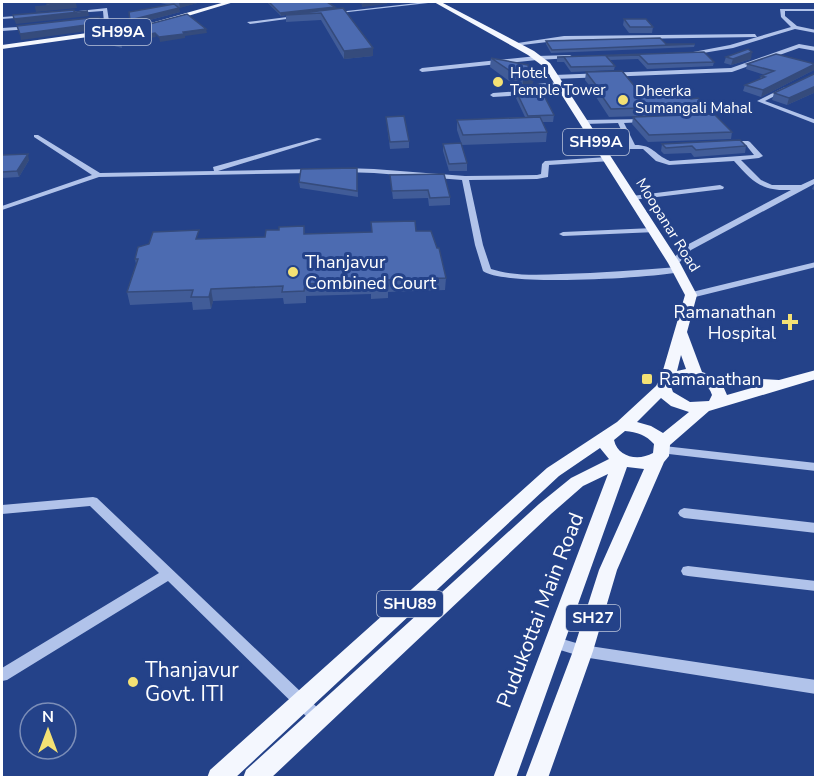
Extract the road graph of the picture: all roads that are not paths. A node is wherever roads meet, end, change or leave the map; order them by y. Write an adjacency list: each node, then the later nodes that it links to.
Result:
1 (222, 2): 16 (main road, SH99A)
2 (231, 2): 16 (main road, SH99A)
3 (436, 2): 8 (street); 22 (main road, Moopanar Road / SH99A)
4 (790, 2): 5 (street)
5 (782, 10): 6 (street); 17 (street)
6 (816, 10)
7 (55, 13): 12 (street)
8 (319, 14)
9 (36, 15): 11 (street)
10 (308, 15): 14 (street)
11 (2, 18)
12 (105, 18): 13 (street); 20 (street)
13 (93, 20)
14 (250, 21)
15 (36, 26): 18 (street)
16 (143, 26): 20 (main road, SH99A)
17 (795, 27): 19 (street); 21 (street)
18 (2, 30)
19 (816, 32)
20 (108, 33): 23 (main road, SH99A)
21 (767, 36): 22 (street); 25 (street)
22 (514, 44): 27 (main road, Moopanar Road / SH99A)
23 (2, 46)
24 (816, 49): 29 (street)
25 (679, 53)
26 (572, 56): 27 (street)
27 (537, 58): 28 (street); 29 (main road, Moopanar Road / SH99A)
28 (422, 70)
29 (557, 80): 31 (street); 34 (main road, Moopanar Road / SH99A)
30 (797, 83): 35 (street)
31 (493, 95)
32 (655, 120): 33 (street)
33 (620, 121): 34 (street); 40 (street)
34 (584, 122): 42 (main road, Moopanar Road / SH99A)
35 (816, 122)
36 (36, 136): 48 (street)
37 (319, 139): 47 (street)
38 (716, 143): 44 (street)
39 (656, 146): 41 (street)
40 (632, 147): 41 (street); 42 (street)
41 (645, 147): 44 (street)
42 (600, 148): 43 (main road, Moopanar Road / SH99A)
43 (608, 159): 49 (street); 53 (main road, Moopanar Road / SH99A)
44 (736, 159): 52 (street)
45 (332, 170): 49 (street)
46 (320, 171): 47 (street)
47 (201, 173): 48 (street)
48 (98, 175): 54 (street)
49 (465, 178): 58 (street)
50 (816, 180): 52 (street)
51 (720, 187): 53 (street)
52 (804, 187): 58 (street)
53 (632, 198): 55 (main road, Moopanar Road / SH99A)
54 (2, 208)
55 (653, 230): 56 (street); 58 (main road, Moopanar Road / SH99A)
56 (563, 234)
57 (816, 264): 59 (street)
58 (676, 266): 59 (main road, Moopanar Road / SH99A)
59 (691, 295): 60 (main road, Moopanar Road)
60 (680, 331): 62 (main road); 64 (main road, Moopanar Road)
61 (816, 374): 65 (main road)
62 (696, 375): 63 (main road); 64 (main road)
63 (711, 381): 65 (main road); 66 (main road)
64 (665, 383): 66 (main road); 67 (main road, SHU89)
65 (785, 384): 66 (main road)
66 (709, 406): 69 (main road)
67 (623, 426): 68 (main road, SHU89); 69 (main road)
68 (606, 437): 70 (main road); 82 (main road, SHU89)
69 (661, 451): 70 (main road, SHU89); 71 (street); 79 (main road, SH27)
70 (621, 460): 78 (main road, Pudukottai Main Road / SH27); 83 (main road, SHU89)
71 (816, 467)
72 (2, 510): 76 (street)
73 (684, 513): 74 (street)
74 (816, 528)
75 (688, 571): 77 (street)
76 (169, 574): 80 (street); 82 (street)
77 (816, 586)
78 (552, 642): 79 (street); 86 (main road, Pudukottai Main Road / SH27)
79 (583, 651): 81 (street); 87 (main road, SH27)
80 (2, 675)
81 (816, 687)
82 (301, 703): 83 (street); 84 (main road, SHU89)
83 (317, 717): 85 (main road, SHU89)
84 (218, 777)
85 (254, 777)
86 (504, 777)
87 (536, 777)

